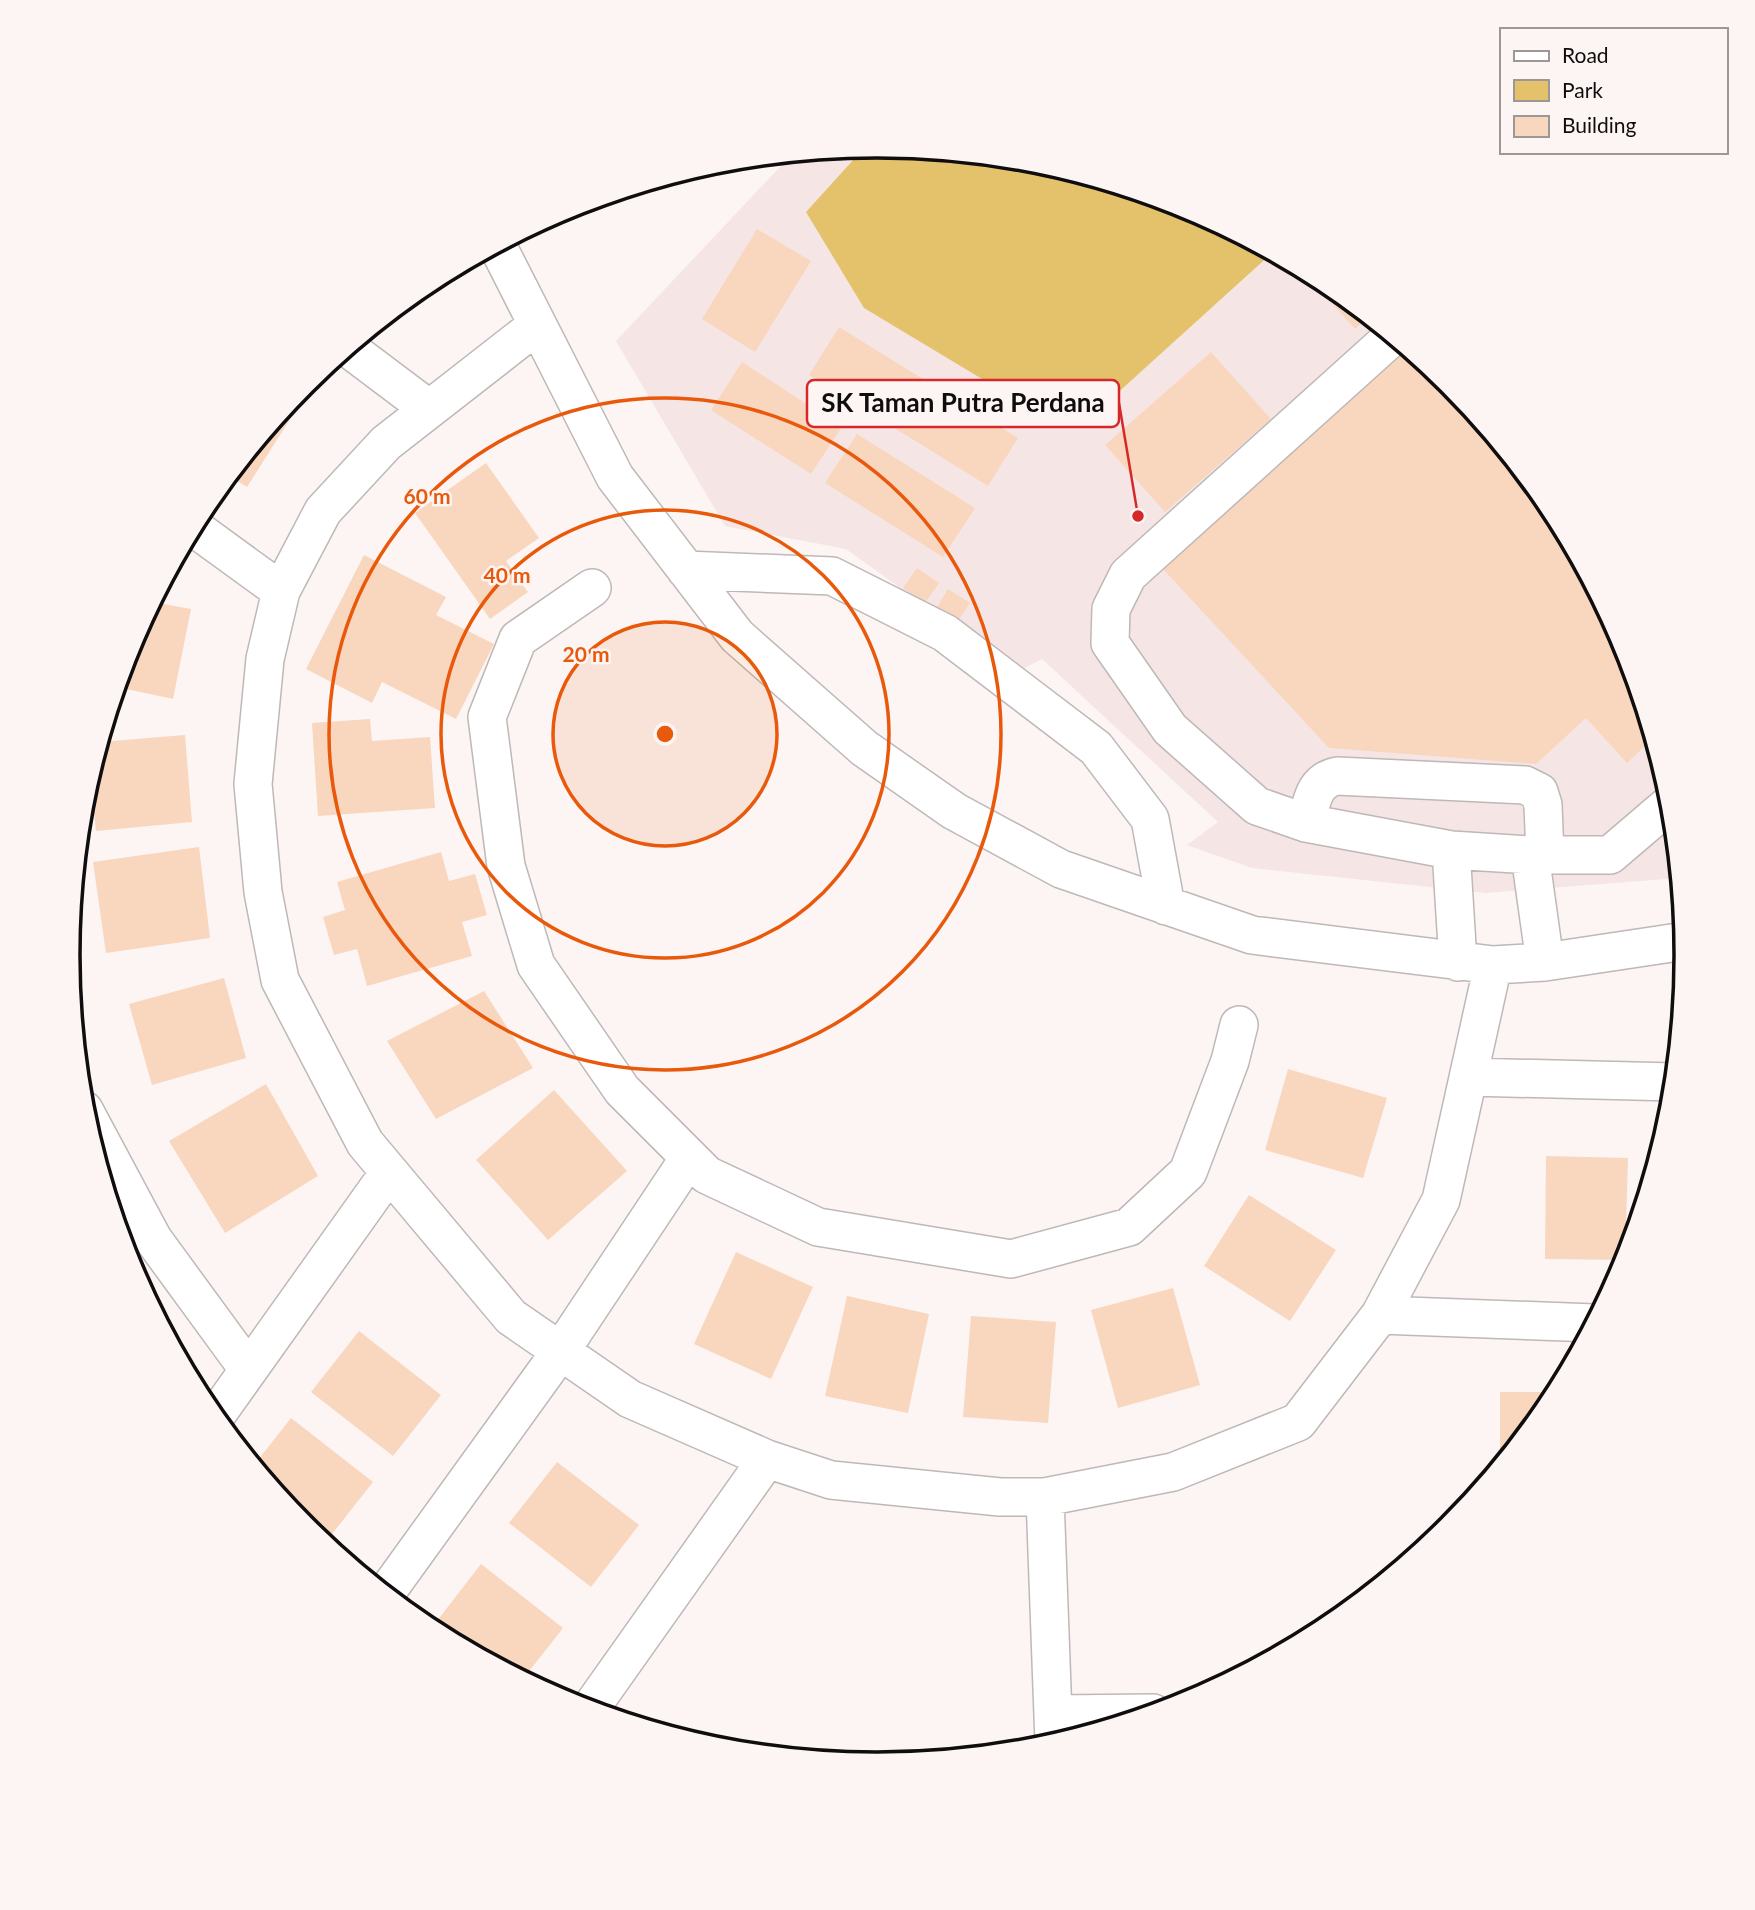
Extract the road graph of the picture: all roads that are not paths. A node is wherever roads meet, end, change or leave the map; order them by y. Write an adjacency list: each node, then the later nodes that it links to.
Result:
1 (501, 253): 2 (street)
2 (536, 326): 5 (street); 7 (street)
3 (1386, 342): 11 (street)
4 (355, 353): 5 (street)
5 (429, 409): 9 (street)
6 (202, 533): 9 (street)
7 (686, 570): 14 (street); 14 (street)
8 (592, 588): 22 (street)
9 (281, 591): 23 (street)
10 (1661, 811): 13 (street)
11 (1306, 823): 12 (street); 13 (street)
12 (1451, 850): 13 (street); 17 (street)
13 (1538, 855): 16 (street)
14 (1166, 906): 17 (street)
15 (1674, 943): 16 (street)
16 (1545, 962): 17 (street)
17 (1476, 963): 19 (street)
18 (1239, 1026): 22 (street)
19 (1469, 1077): 20 (street); 24 (street)
20 (1664, 1082)
21 (106, 1153): 27 (street)
22 (689, 1158): 26 (street)
23 (388, 1174): 26 (street); 27 (street)
24 (1380, 1315): 25 (street); 30 (street)
25 (1584, 1323)
26 (560, 1352): 29 (street); 31 (street)
27 (248, 1369): 28 (street)
28 (222, 1407)
29 (767, 1459): 30 (street); 32 (street)
30 (1045, 1497): 34 (street)
31 (391, 1586)
32 (596, 1700)
33 (1095, 1722): 34 (street)
34 (1053, 1728)

